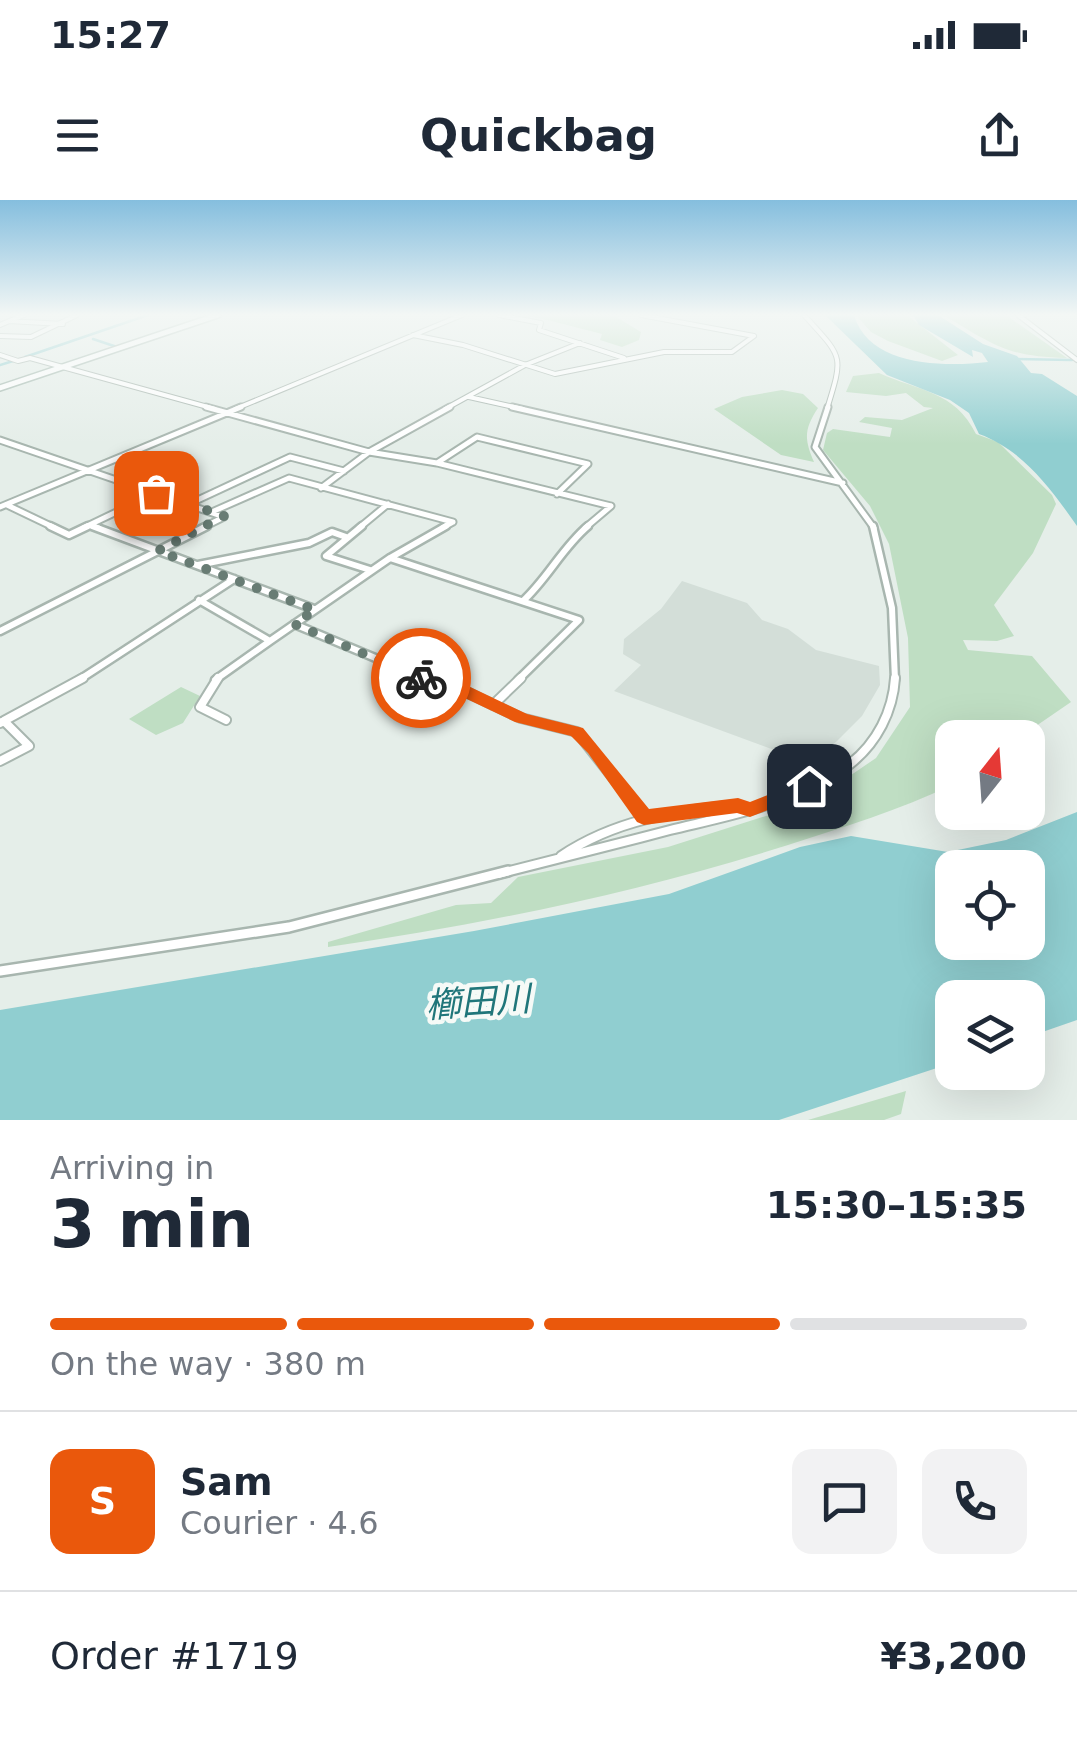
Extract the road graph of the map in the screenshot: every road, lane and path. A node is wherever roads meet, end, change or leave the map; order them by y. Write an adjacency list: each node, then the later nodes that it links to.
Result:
1 (8, 358): 9 (street)
2 (90, 358): 9 (main road)
3 (358, 358): 12 (street)
4 (500, 358): 8 (street)
5 (544, 358): 8 (street)
6 (624, 358): 8 (street)
7 (838, 358): 18 (street)
8 (525, 366): 11 (street)
9 (63, 367): 10 (main road); 12 (street)
10 (0, 388)
11 (470, 397): 14 (street); 18 (street)
12 (228, 413): 14 (street); 16 (street)
13 (0, 440): 16 (street)
14 (369, 452): 15 (street); 17 (street)
15 (437, 462): 21 (street); 21 (street)
16 (89, 470): 20 (street); 23 (street)
17 (344, 471): 19 (street); 24 (street)
18 (843, 483): 43 (street)
19 (321, 488): 22 (street); 25 (street)
20 (156, 493): 24 (street); 26 (street)
21 (556, 494): 34 (street)
22 (388, 503): 27 (street); 29 (street)
23 (3, 505): 26 (street)
24 (188, 505): 25 (street)
25 (214, 512): 28 (street)
26 (90, 525): 28 (street)
27 (346, 537): 30 (street); 31 (street)
28 (158, 551): 30 (street); 37 (street)
29 (390, 558): 31 (street); 34 (street)
30 (196, 566): 32 (street)
31 (371, 570): 35 (street)
32 (234, 579): 33 (street); 35 (street)
33 (199, 600): 38 (street); 41 (street)
34 (522, 601): 39 (street)
35 (315, 610): 36 (street)
36 (294, 624): 38 (street); 39 (street)
37 (0, 631)
38 (270, 642): 40 (street)
39 (493, 705): 44 (street)
40 (226, 720)
41 (2, 722): 42 (street)
42 (0, 762)
43 (750, 810): 44 (street); 45 (street)
44 (644, 817): 45 (street)
45 (556, 860): 46 (street)
46 (0, 971)

